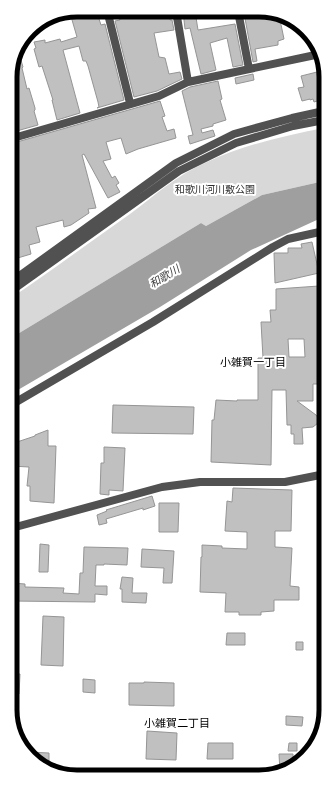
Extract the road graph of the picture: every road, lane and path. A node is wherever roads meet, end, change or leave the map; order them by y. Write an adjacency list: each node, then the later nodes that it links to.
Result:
1 (109, 17): 7 (street)
2 (177, 17): 6 (street)
3 (239, 17): 5 (street)
4 (314, 55): 5 (street)
5 (249, 70): 6 (street)
6 (188, 82): 7 (street)
7 (130, 103): 10 (street)
8 (319, 112): 12 (street)
9 (319, 121): 13 (street)
10 (17, 138)
11 (319, 232): 14 (street)
12 (17, 278)
13 (17, 288)
14 (17, 401)
15 (319, 475): 16 (street)
16 (17, 527)

